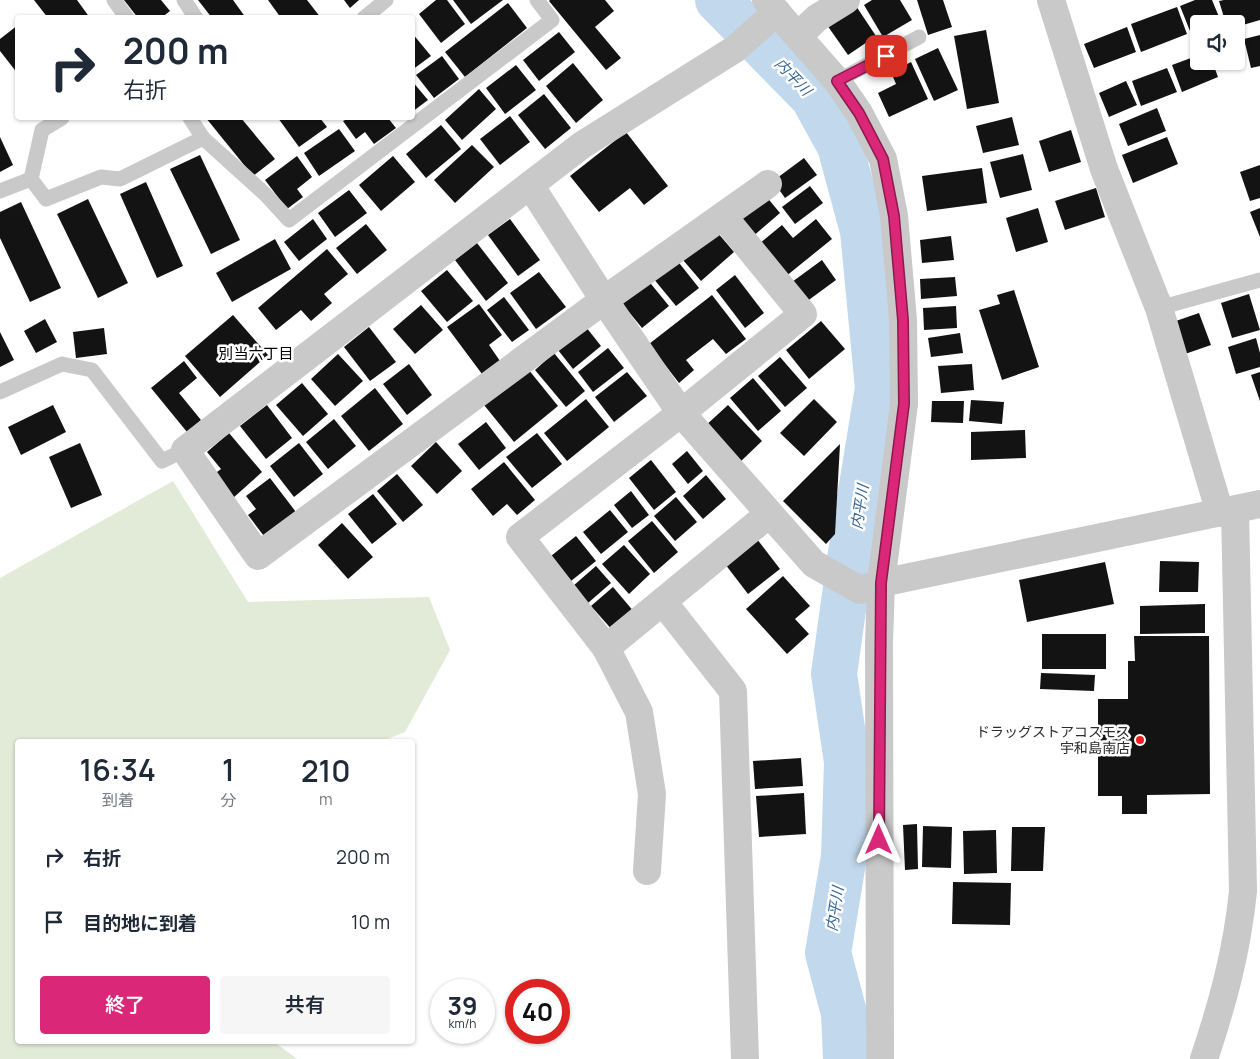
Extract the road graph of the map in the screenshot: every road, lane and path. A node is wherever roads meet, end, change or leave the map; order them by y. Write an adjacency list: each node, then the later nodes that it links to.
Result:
1 (114, 0): 8 (lane)
2 (184, 0): 9 (lane)
3 (386, 0): 10 (lane)
4 (537, 0): 16 (lane)
5 (846, 0): 11 (street)
6 (1051, 0): 24 (street)
7 (769, 12): 11 (street); 19 (street)
8 (125, 15)
9 (194, 15)
10 (368, 15)
11 (798, 36): 13 (street)
12 (919, 37): 13 (lane)
13 (837, 81): 30 (street)
14 (59, 120): 17 (lane)
15 (191, 120): 16 (lane)
16 (203, 138): 17 (lane)
17 (31, 180): 20 (lane)
18 (768, 184): 21 (street)
19 (530, 185): 23 (street); 27 (street)
20 (0, 191)
21 (723, 216): 23 (street); 26 (street)
22 (1260, 280): 24 (lane)
23 (604, 300): 26 (street); 27 (street)
24 (1159, 308): 28 (street)
25 (0, 392): 27 (lane)
26 (681, 413): 29 (street); 32 (street)
27 (185, 450)
28 (1238, 509): 30 (street); 36 (street)
29 (769, 514): 30 (street); 31 (street)
30 (871, 586): 35 (street)
31 (663, 602): 32 (street); 34 (street)
32 (606, 648): 33 (street)
33 (648, 870)
34 (745, 1059)
35 (880, 1059)
36 (1204, 1059)

